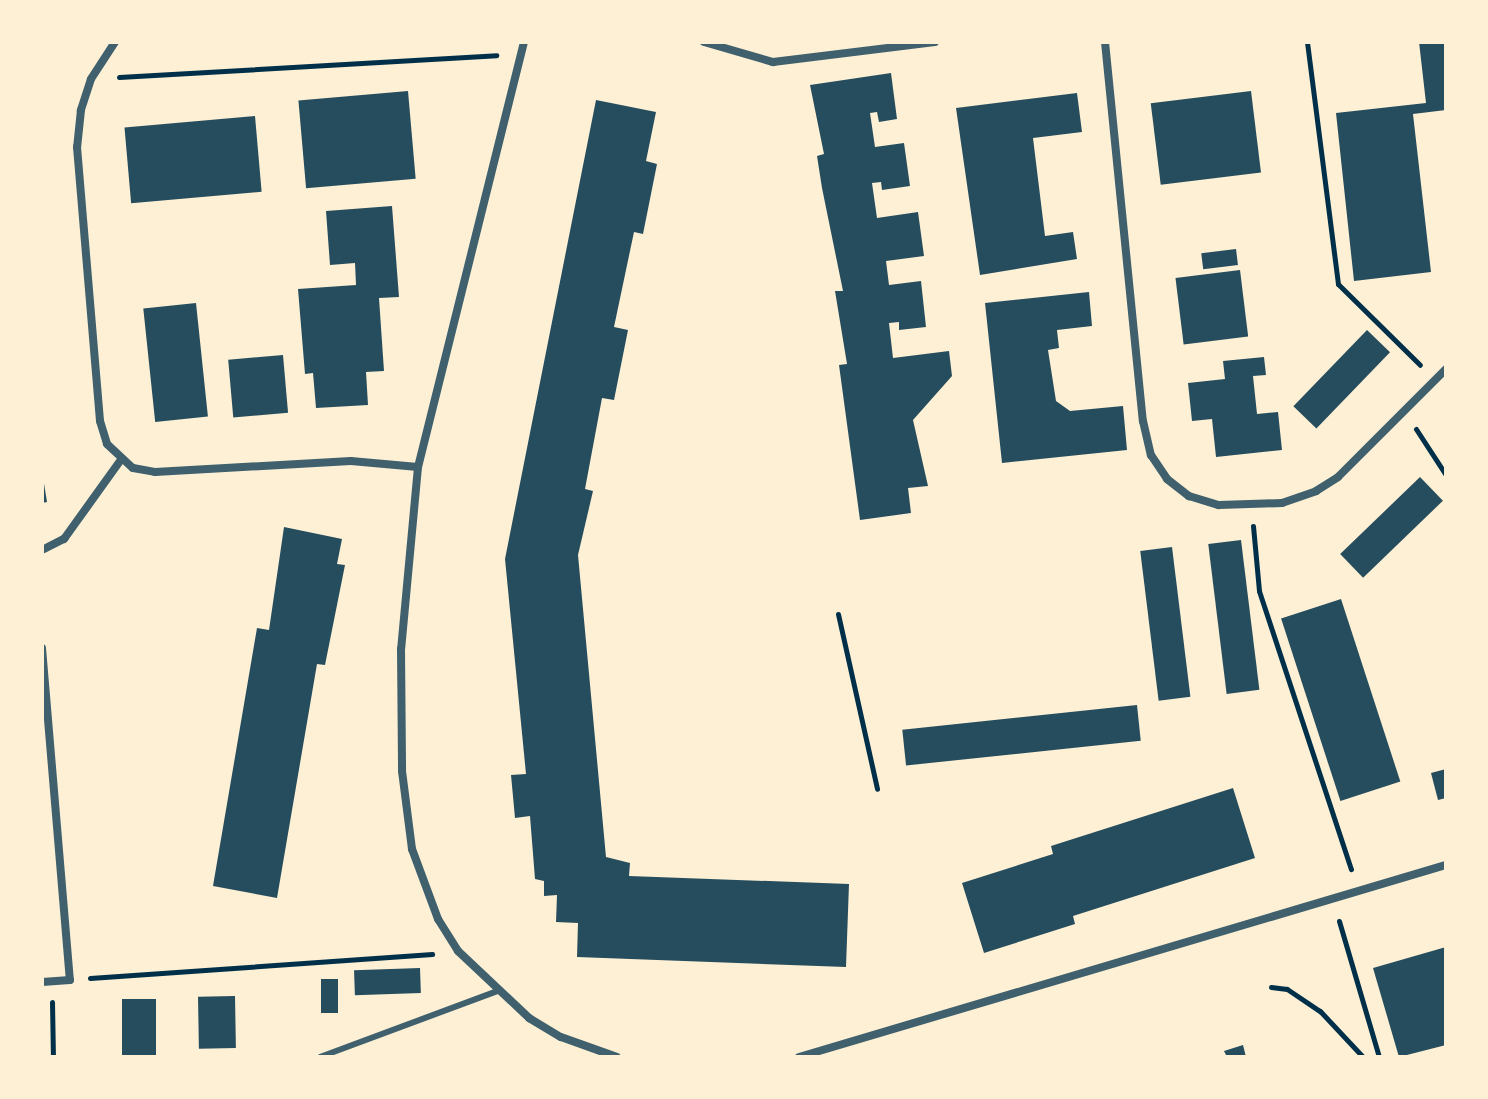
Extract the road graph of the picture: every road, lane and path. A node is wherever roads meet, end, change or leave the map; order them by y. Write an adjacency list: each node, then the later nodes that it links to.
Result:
1 (115, 42): 8 (street)
2 (524, 42): 7 (street)
3 (704, 42): 4 (street)
4 (935, 42)
5 (1105, 42): 15 (street)
6 (1307, 42): 10 (path)
7 (521, 53): 8 (path); 13 (street)
8 (91, 79): 12 (street)
9 (1446, 369): 10 (street)
10 (1435, 380): 11 (street)
11 (1405, 410): 14 (path); 15 (street)
12 (120, 461): 13 (street); 16 (street)
13 (418, 467): 23 (street)
14 (1446, 475)
15 (1251, 506): 21 (path)
16 (42, 550)
17 (838, 614): 19 (path)
18 (42, 648): 24 (street)
19 (877, 789)
20 (1446, 865): 21 (street)
21 (1359, 893): 22 (street)
22 (1334, 900): 32 (street); 34 (path)
23 (458, 951): 24 (path); 27 (street)
24 (70, 980): 25 (street)
25 (47, 981): 29 (path)
26 (1271, 987): 33 (path)
27 (497, 991): 28 (street); 30 (lane)
28 (599, 1055): 31 (street)
29 (53, 1057)
30 (320, 1057)
31 (617, 1057)
32 (799, 1057)
33 (1363, 1057)
34 (1379, 1057)

